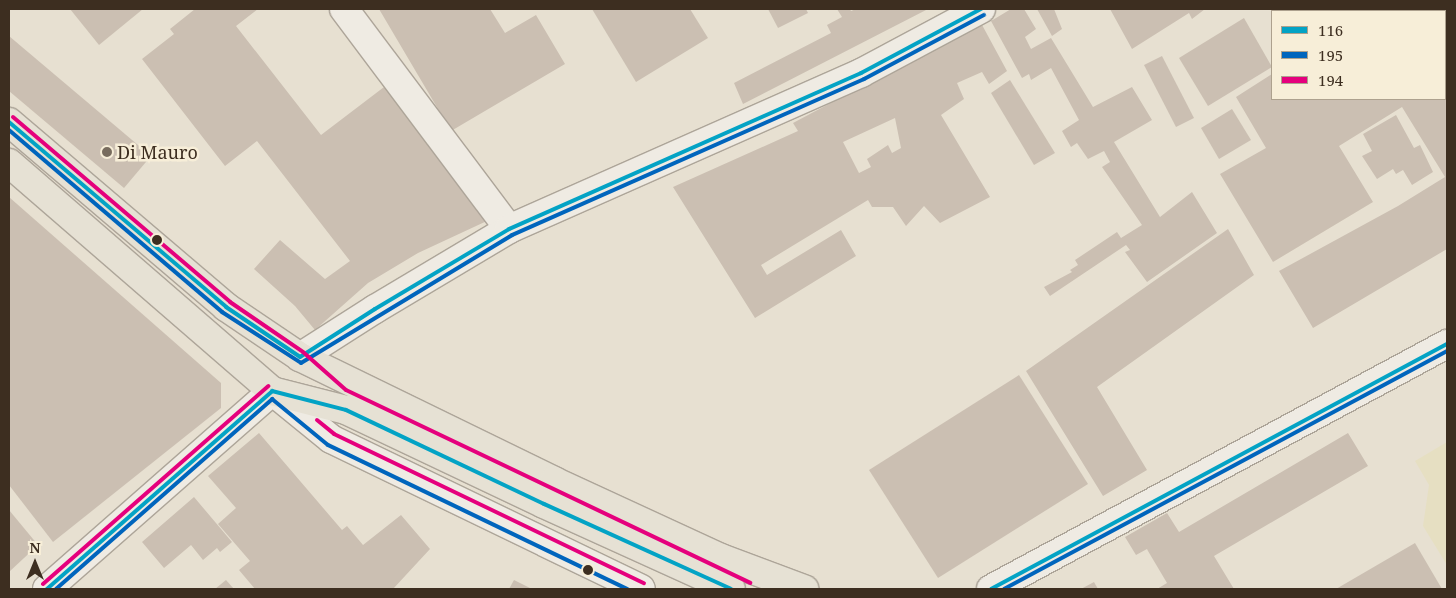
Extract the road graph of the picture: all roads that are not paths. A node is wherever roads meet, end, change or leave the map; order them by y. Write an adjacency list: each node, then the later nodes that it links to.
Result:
1 (344, 9): 5 (street)
2 (981, 9): 5 (street)
3 (9, 122): 7 (main road)
4 (9, 163): 8 (main road)
5 (510, 229): 7 (street)
6 (1447, 344): 13 (street)
7 (300, 357): 12 (main road)
8 (272, 391): 9 (street); 10 (street); 11 (main road)
9 (47, 589)
10 (641, 589)
11 (731, 589)
12 (804, 589)
13 (990, 589)

